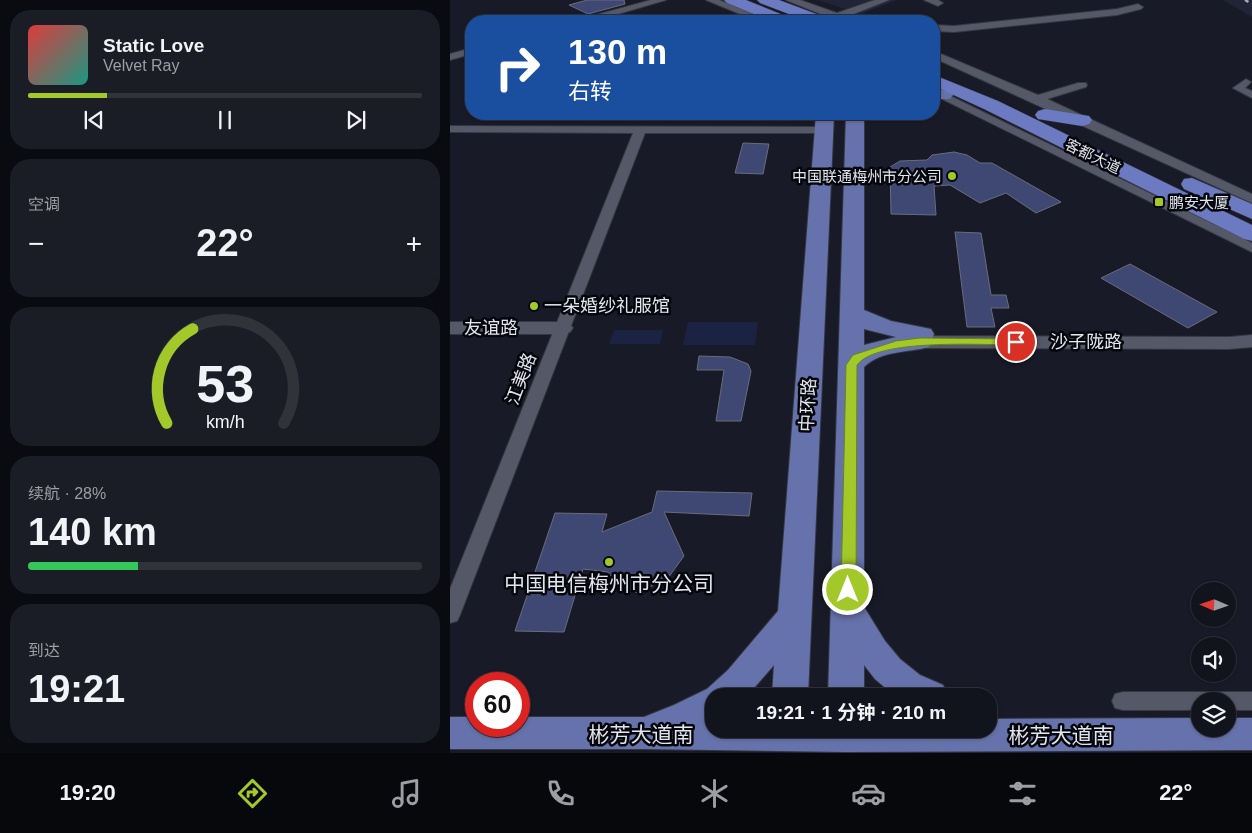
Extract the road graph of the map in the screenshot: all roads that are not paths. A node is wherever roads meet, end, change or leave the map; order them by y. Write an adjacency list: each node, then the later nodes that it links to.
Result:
1 (661, 0): 8 (street)
2 (711, 0): 7 (street)
3 (732, 0): 7 (highway)
4 (884, 0): 10 (street)
5 (1138, 7): 11 (street)
6 (786, 9): 7 (highway); 9 (highway)
7 (765, 11)
8 (606, 15)
9 (812, 15)
10 (841, 15)
11 (940, 28)
12 (465, 53): 13 (street)
13 (450, 57)
14 (940, 57): 19 (street)
15 (1246, 82): 18 (street)
16 (1082, 86): 19 (street)
17 (945, 89): 19 (highway, 客都大道); 26 (highway, 客都大道); 27 (street)
18 (1252, 95)
19 (1041, 107): 21 (highway); 25 (highway, 客都大道)
20 (855, 120): 28 (main road)
21 (1082, 120): 25 (street)
22 (824, 122): 24 (street); 37 (main road, 中环路)
23 (450, 129): 24 (street)
24 (640, 130): 30 (street, 江美路)
25 (1252, 209)
26 (1252, 234)
27 (1252, 248)
28 (852, 313): 33 (main road); 35 (main road)
29 (450, 328): 30 (street, 友谊路)
30 (561, 333): 32 (street, 友谊路); 38 (street, 江美路)
31 (1252, 333): 33 (street, 沙子陇路)
32 (450, 338)
33 (921, 338): 34 (street, 沙子陇路); 35 (main road)
34 (1252, 341)
35 (851, 365): 36 (main road)
36 (848, 609): 41 (main road); 42 (main road)
37 (795, 615): 39 (main road); 40 (main road, 中环路)
38 (450, 616)
39 (732, 688)
40 (790, 688)
41 (846, 688)
42 (913, 688)
43 (1122, 701): 44 (street)
44 (1252, 701)
45 (705, 707): 48 (main road)
46 (997, 720): 50 (main road)
47 (450, 733): 48 (main road, 彬芳大道南)
48 (644, 733): 51 (main road, 彬芳大道南)
49 (1252, 734): 50 (main road, 彬芳大道南)
50 (1034, 736): 52 (main road, 彬芳大道南)
51 (787, 739): 52 (main road, 彬芳大道南)
52 (845, 739)

